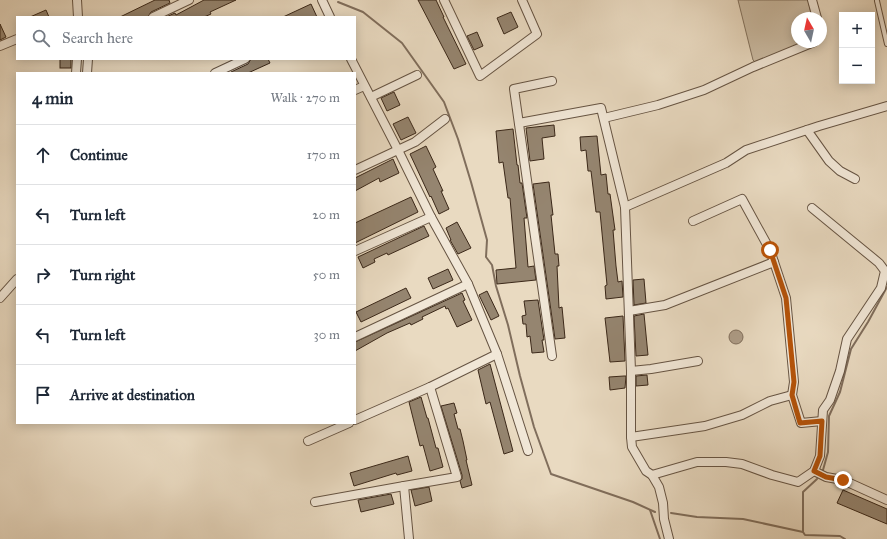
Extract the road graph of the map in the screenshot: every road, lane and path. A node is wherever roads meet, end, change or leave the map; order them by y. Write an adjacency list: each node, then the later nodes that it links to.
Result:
1 (77, 0): 9 (street)
2 (189, 0): 10 (street)
3 (322, 0): 11 (street)
4 (444, 0): 5 (street)
5 (522, 0)
6 (812, 0): 8 (street)
7 (877, 1): 13 (lane)
8 (815, 12)
9 (78, 16)
10 (155, 16)
11 (330, 16)
12 (16, 39): 14 (street)
13 (887, 44)
14 (0, 46)
15 (799, 48): 29 (street)
16 (77, 60): 20 (street)
17 (88, 60): 21 (street)
18 (243, 60): 22 (street)
19 (351, 60): 25 (street)
20 (76, 72)
21 (87, 72)
22 (217, 72)
23 (417, 75): 27 (street)
24 (552, 81): 31 (street)
25 (364, 86): 26 (street); 27 (street)
26 (356, 90)
27 (371, 97): 33 (street)
28 (887, 106): 32 (street)
29 (604, 118): 31 (street); 36 (street)
30 (445, 119): 33 (street)
31 (519, 123): 48 (street)
32 (807, 130): 35 (street); 36 (street)
33 (398, 150): 34 (street); 38 (street)
34 (356, 170)
35 (855, 179)
36 (624, 207): 45 (street)
37 (812, 208): 54 (street)
38 (431, 217): 40 (street); 43 (street)
39 (693, 221): 41 (street)
40 (356, 251)
41 (774, 262): 45 (street); 52 (street)
42 (16, 280): 44 (street)
43 (468, 284): 46 (street); 47 (street)
44 (0, 298)
45 (629, 311): 50 (street)
46 (356, 337)
47 (497, 354): 51 (street); 58 (street)
48 (552, 356)
49 (698, 361): 50 (street)
50 (631, 371): 56 (street)
51 (430, 387): 53 (street); 61 (street)
52 (792, 395): 54 (street); 56 (street)
53 (356, 420)
54 (822, 421): 59 (street)
55 (347, 424): 57 (street)
56 (631, 438): 60 (street)
57 (308, 441)
58 (528, 451)
59 (814, 471): 60 (street); 62 (street)
60 (652, 475): 65 (street)
61 (404, 486): 63 (street); 64 (street)
62 (887, 500)
63 (315, 502)
64 (409, 539)
65 (669, 539)

